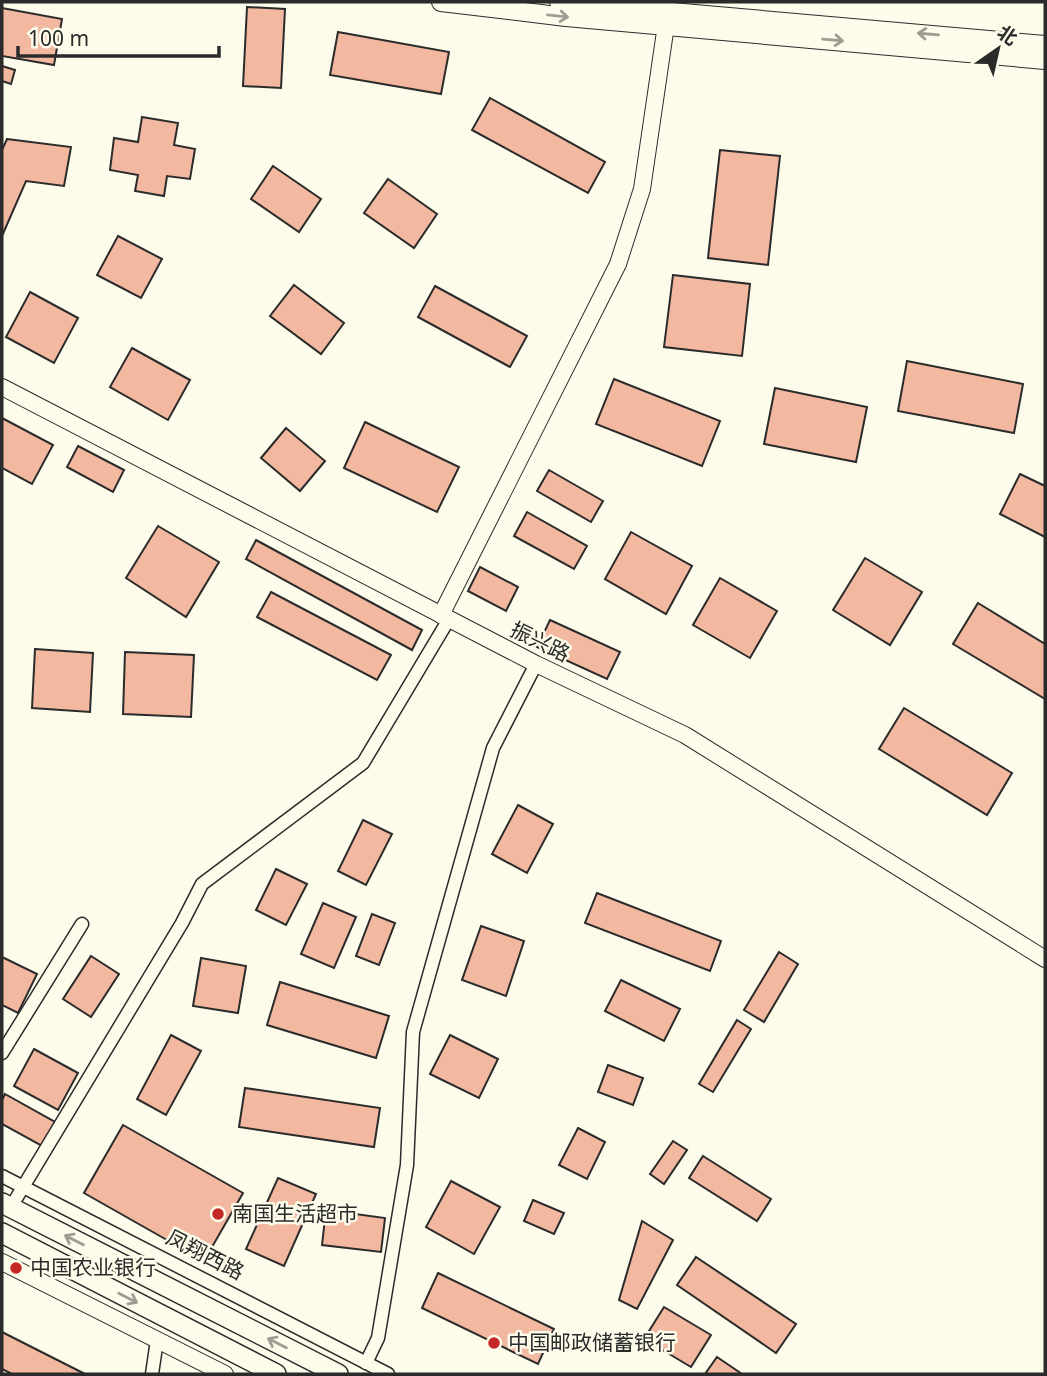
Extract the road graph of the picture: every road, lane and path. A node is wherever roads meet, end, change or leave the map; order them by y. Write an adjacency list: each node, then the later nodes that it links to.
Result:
1 (442, 2): 3 (main road, one-way to 3)
2 (559, 2): 4 (main road, one-way to 2)
3 (666, 25): 5 (main road, one-way to 5); 7 (street)
4 (1045, 44)
5 (1045, 60)
6 (2, 387): 7 (street, 振兴路)
7 (445, 617): 8 (street, 振兴路); 13 (street)
8 (536, 664): 10 (street, 振兴路); 18 (street)
9 (82, 924): 11 (street)
10 (1045, 960)
11 (2, 1053)
12 (2, 1176): 13 (street, 凤翔西路)
13 (23, 1187): 14 (street); 18 (street, 凤翔西路)
14 (6, 1205): 22 (main road, one-way to 14)
15 (2, 1233): 21 (main road, one-way to 21)
16 (2, 1262): 17 (street)
17 (158, 1340): 19 (street); 20 (street)
18 (366, 1363): 23 (street, 凤翔西路)
19 (152, 1374)
20 (225, 1374)
21 (276, 1374)
22 (338, 1374)
23 (388, 1374)

